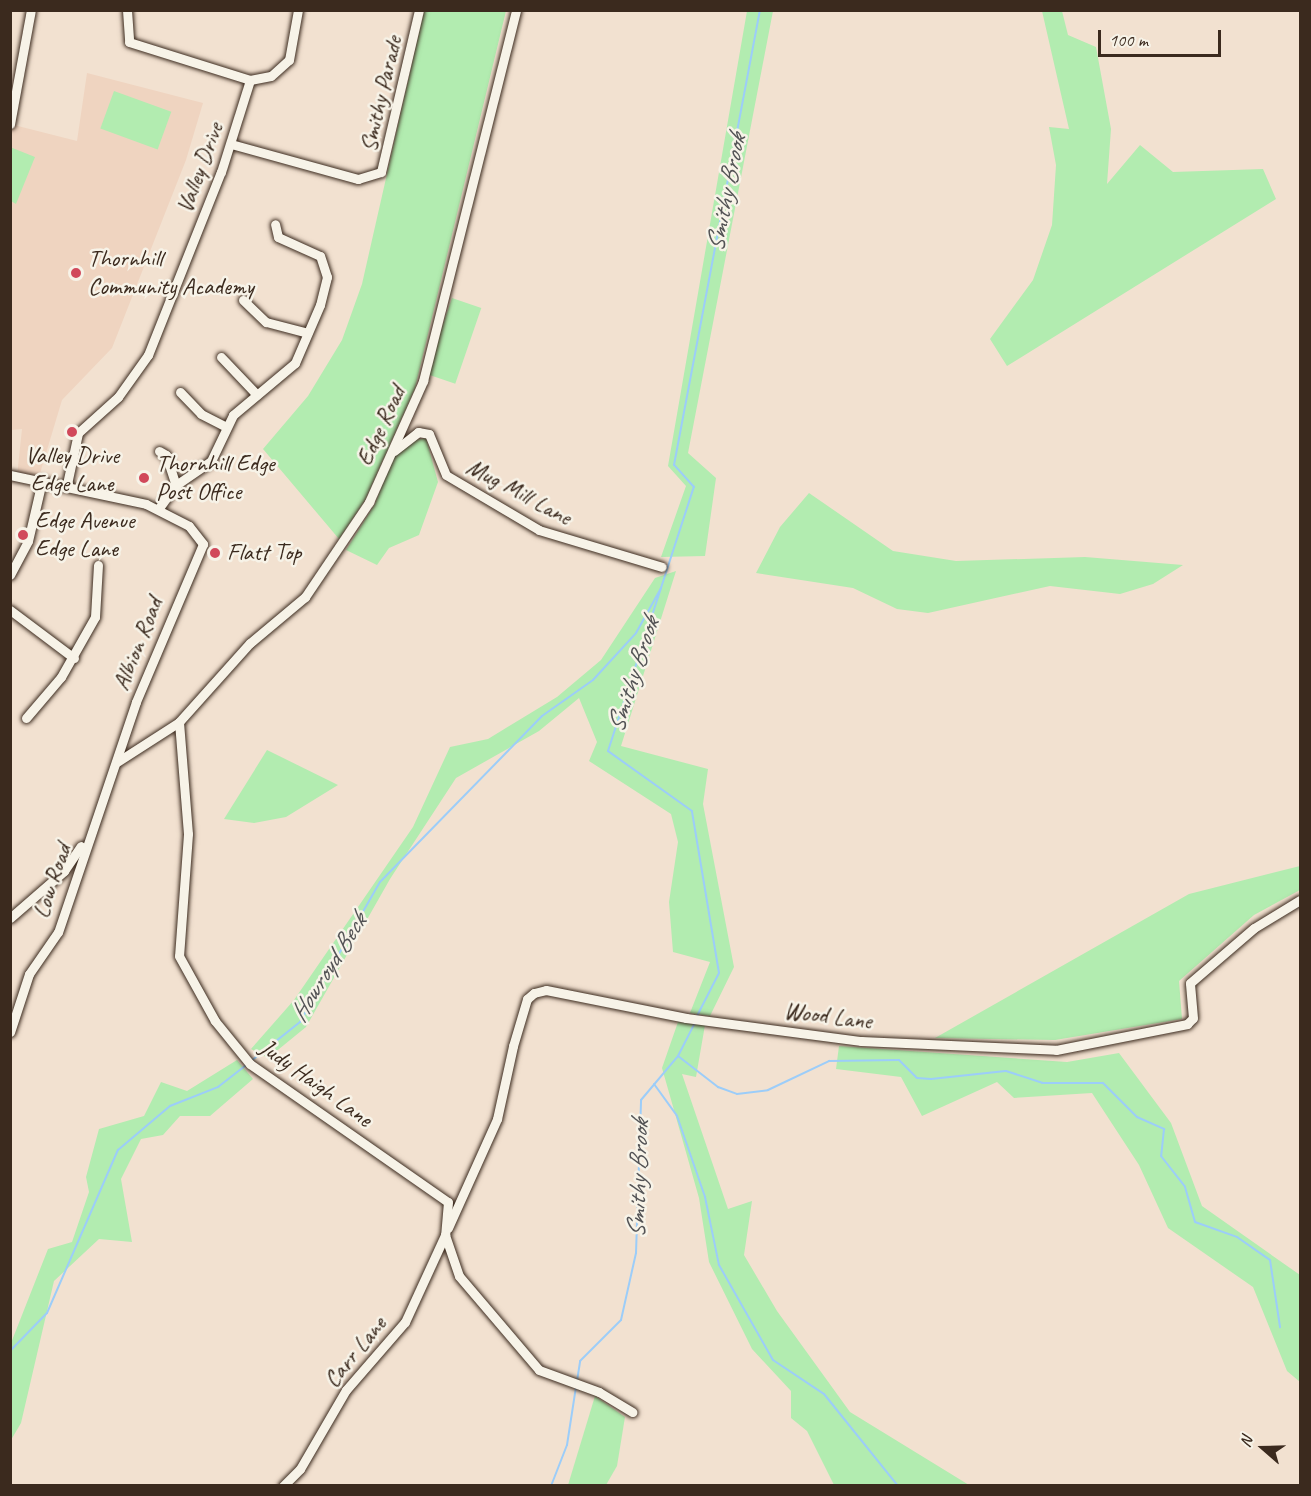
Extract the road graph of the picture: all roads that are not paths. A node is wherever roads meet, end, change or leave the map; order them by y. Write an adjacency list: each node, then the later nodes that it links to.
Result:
1 (31, 10): 7 (street)
2 (128, 10): 6 (street)
3 (298, 10): 6 (street)
4 (419, 10): 8 (street, Smithy Parade)
5 (516, 10): 19 (street, Edge Road)
6 (250, 80): 8 (street, Valley Drive)
7 (12, 124)
8 (231, 144): 22 (street, Valley Drive)
9 (275, 224): 10 (street)
10 (278, 237): 11 (street); 13 (street)
11 (268, 244)
12 (243, 300): 13 (street)
13 (308, 333): 16 (street)
14 (221, 357): 16 (street)
15 (180, 392): 17 (street)
16 (257, 395): 17 (street)
17 (226, 427): 23 (street)
18 (159, 451): 23 (street)
19 (390, 454): 26 (street, Mug Mill Lane); 31 (street, Edge Road)
20 (10, 475): 21 (street)
21 (42, 481): 22 (street); 27 (street)
22 (67, 484): 24 (street)
23 (176, 485): 24 (street)
24 (159, 508): 32 (street, Albion Road)
25 (99, 565): 29 (street)
26 (662, 567)
27 (10, 575)
28 (10, 610): 29 (street)
29 (74, 658): 30 (street)
30 (26, 718)
31 (179, 722): 32 (street, Edge Road); 37 (street, Judy Haigh Lane)
32 (117, 762): 33 (street, Albion Road)
33 (86, 839): 35 (street); 36 (street, Low Road)
34 (1300, 900): 38 (street, Wood Lane)
35 (10, 918)
36 (10, 1032)
37 (448, 1202): 38 (street, Judy Haigh Lane); 39 (street)
38 (458, 1203): 39 (street, Wood Lane)
39 (447, 1231): 40 (street); 41 (street, Carr Lane)
40 (632, 1412)
41 (283, 1485)

